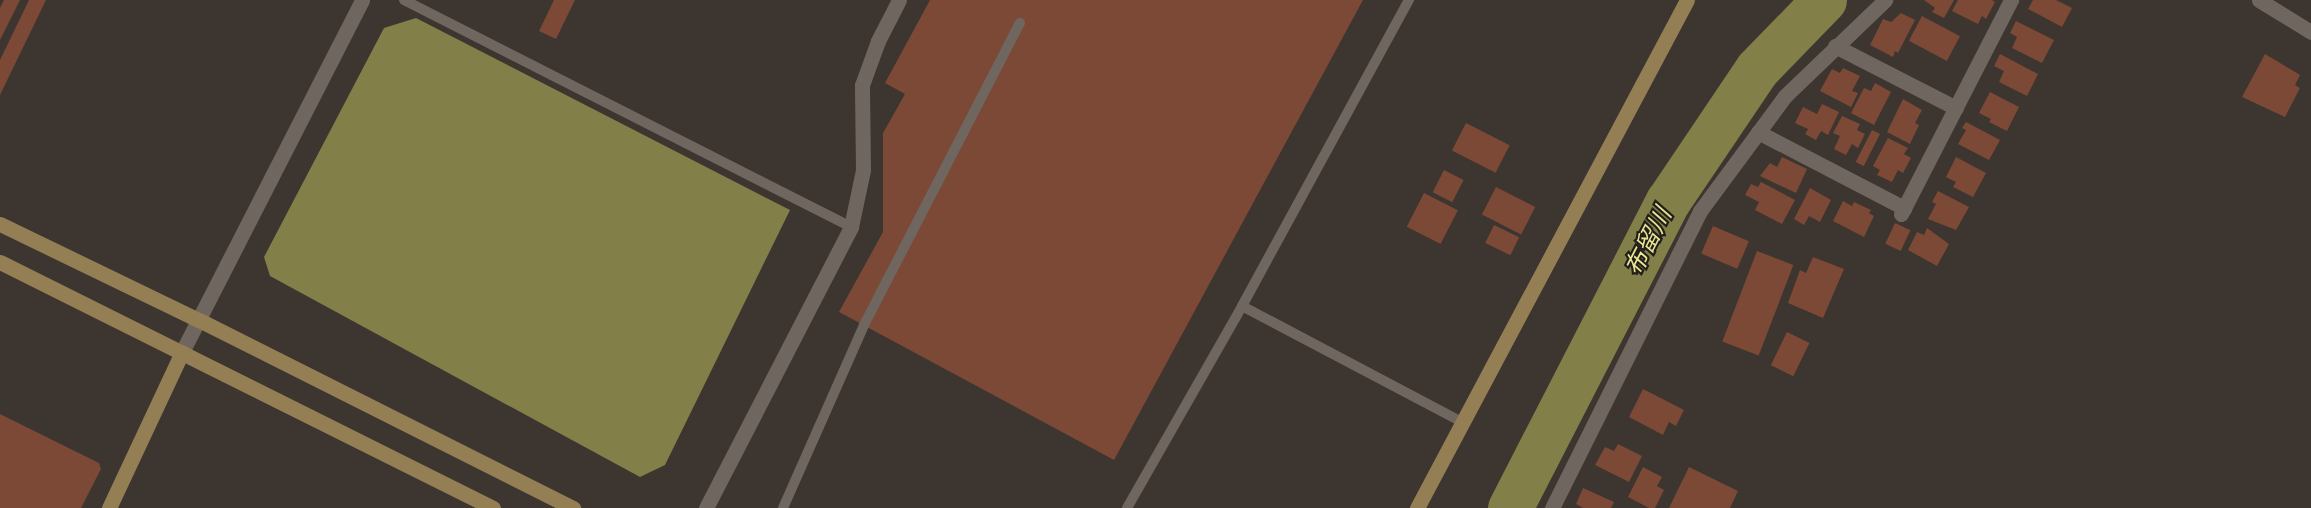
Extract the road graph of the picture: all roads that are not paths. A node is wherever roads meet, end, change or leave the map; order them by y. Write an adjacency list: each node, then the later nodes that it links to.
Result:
1 (362, 0): 18 (street)
2 (404, 0): 15 (lane)
3 (899, 0): 15 (street)
4 (1408, 0): 17 (lane)
5 (1687, 0): 20 (street)
6 (1885, 0): 11 (street)
7 (2011, 0): 12 (street)
8 (2259, 0): 10 (street)
9 (1020, 23): 25 (lane)
10 (2311, 32)
11 (1835, 46): 12 (street); 13 (street)
12 (1956, 108): 13 (street)
13 (1758, 132): 28 (street)
14 (0, 224): 18 (street)
15 (851, 227): 24 (street)
16 (0, 262): 19 (street)
17 (1242, 306): 20 (lane); 26 (lane)
18 (198, 320): 19 (street); 23 (street)
19 (182, 352): 21 (street); 22 (street)
20 (1464, 423): 27 (street)
21 (109, 508)
22 (493, 508)
23 (573, 508)
24 (706, 508)
25 (783, 508)
26 (1127, 508)
27 (1417, 508)
28 (1552, 508)

